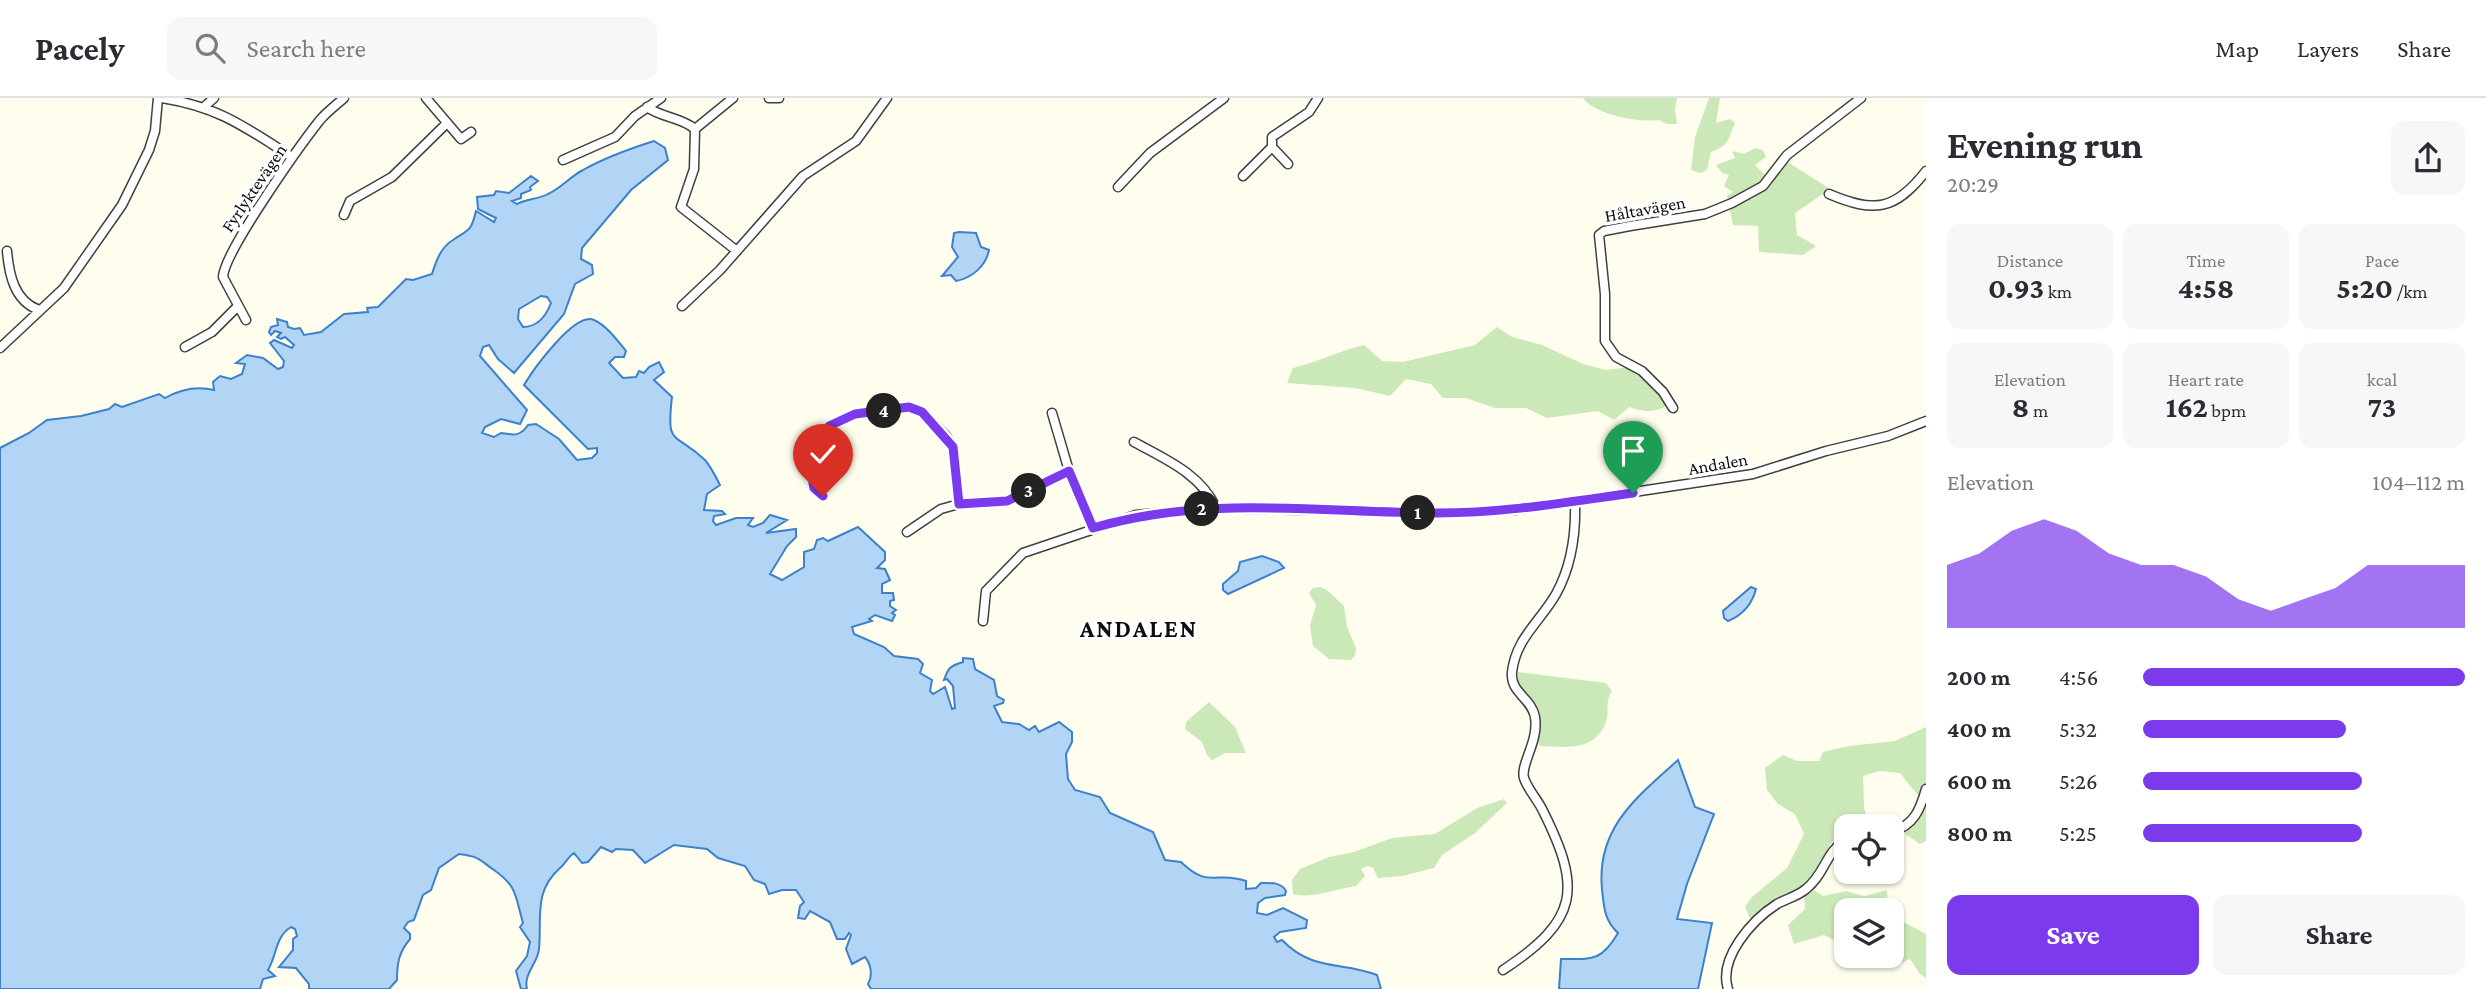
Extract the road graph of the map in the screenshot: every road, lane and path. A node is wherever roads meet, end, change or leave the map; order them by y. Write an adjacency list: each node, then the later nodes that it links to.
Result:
1 (160, 98): 13 (street); 31 (street)
2 (214, 98): 13 (street)
3 (344, 98): 19 (street, Fyrlyktevägen)
4 (426, 98): 15 (street)
5 (661, 98): 14 (street)
6 (733, 98): 16 (street)
7 (769, 98): 8 (street)
8 (779, 98)
9 (887, 98): 28 (street)
10 (1224, 98): 24 (street)
11 (1318, 98): 18 (street)
12 (1861, 98): 35 (street, Håltavägen)
13 (205, 106): 19 (street)
14 (647, 107): 16 (street); 20 (street)
15 (447, 123): 17 (street); 26 (street)
16 (695, 129): 28 (street)
17 (471, 132)
18 (1272, 147): 21 (street); 23 (street)
19 (292, 158): 30 (street, Fyrlyktevägen)
20 (562, 160)
21 (1288, 163)
22 (1926, 171): 25 (street)
23 (1243, 176)
24 (1118, 187)
25 (1829, 194)
26 (344, 215)
27 (7, 251): 31 (street)
28 (737, 251): 29 (street)
29 (682, 306)
30 (237, 307): 32 (street, Fyrlyktevägen); 33 (street)
31 (39, 310): 34 (street)
32 (246, 320)
33 (185, 347)
34 (0, 348)
35 (1673, 408)
36 (1052, 412): 39 (street)
37 (1926, 421): 41 (street, Andalen)
38 (1135, 442): 43 (street)
39 (1069, 471): 42 (street); 44 (street)
40 (823, 496): 42 (street)
41 (1575, 502): 43 (street, Andalen); 50 (street)
42 (959, 504): 45 (street)
43 (1216, 508): 44 (street, Andalen)
44 (1093, 528): 46 (street, Andalen)
45 (907, 532)
46 (983, 621)
47 (1926, 789): 48 (street)
48 (1904, 828)
49 (1834, 848): 51 (street)
50 (1503, 970)
51 (1728, 989)

